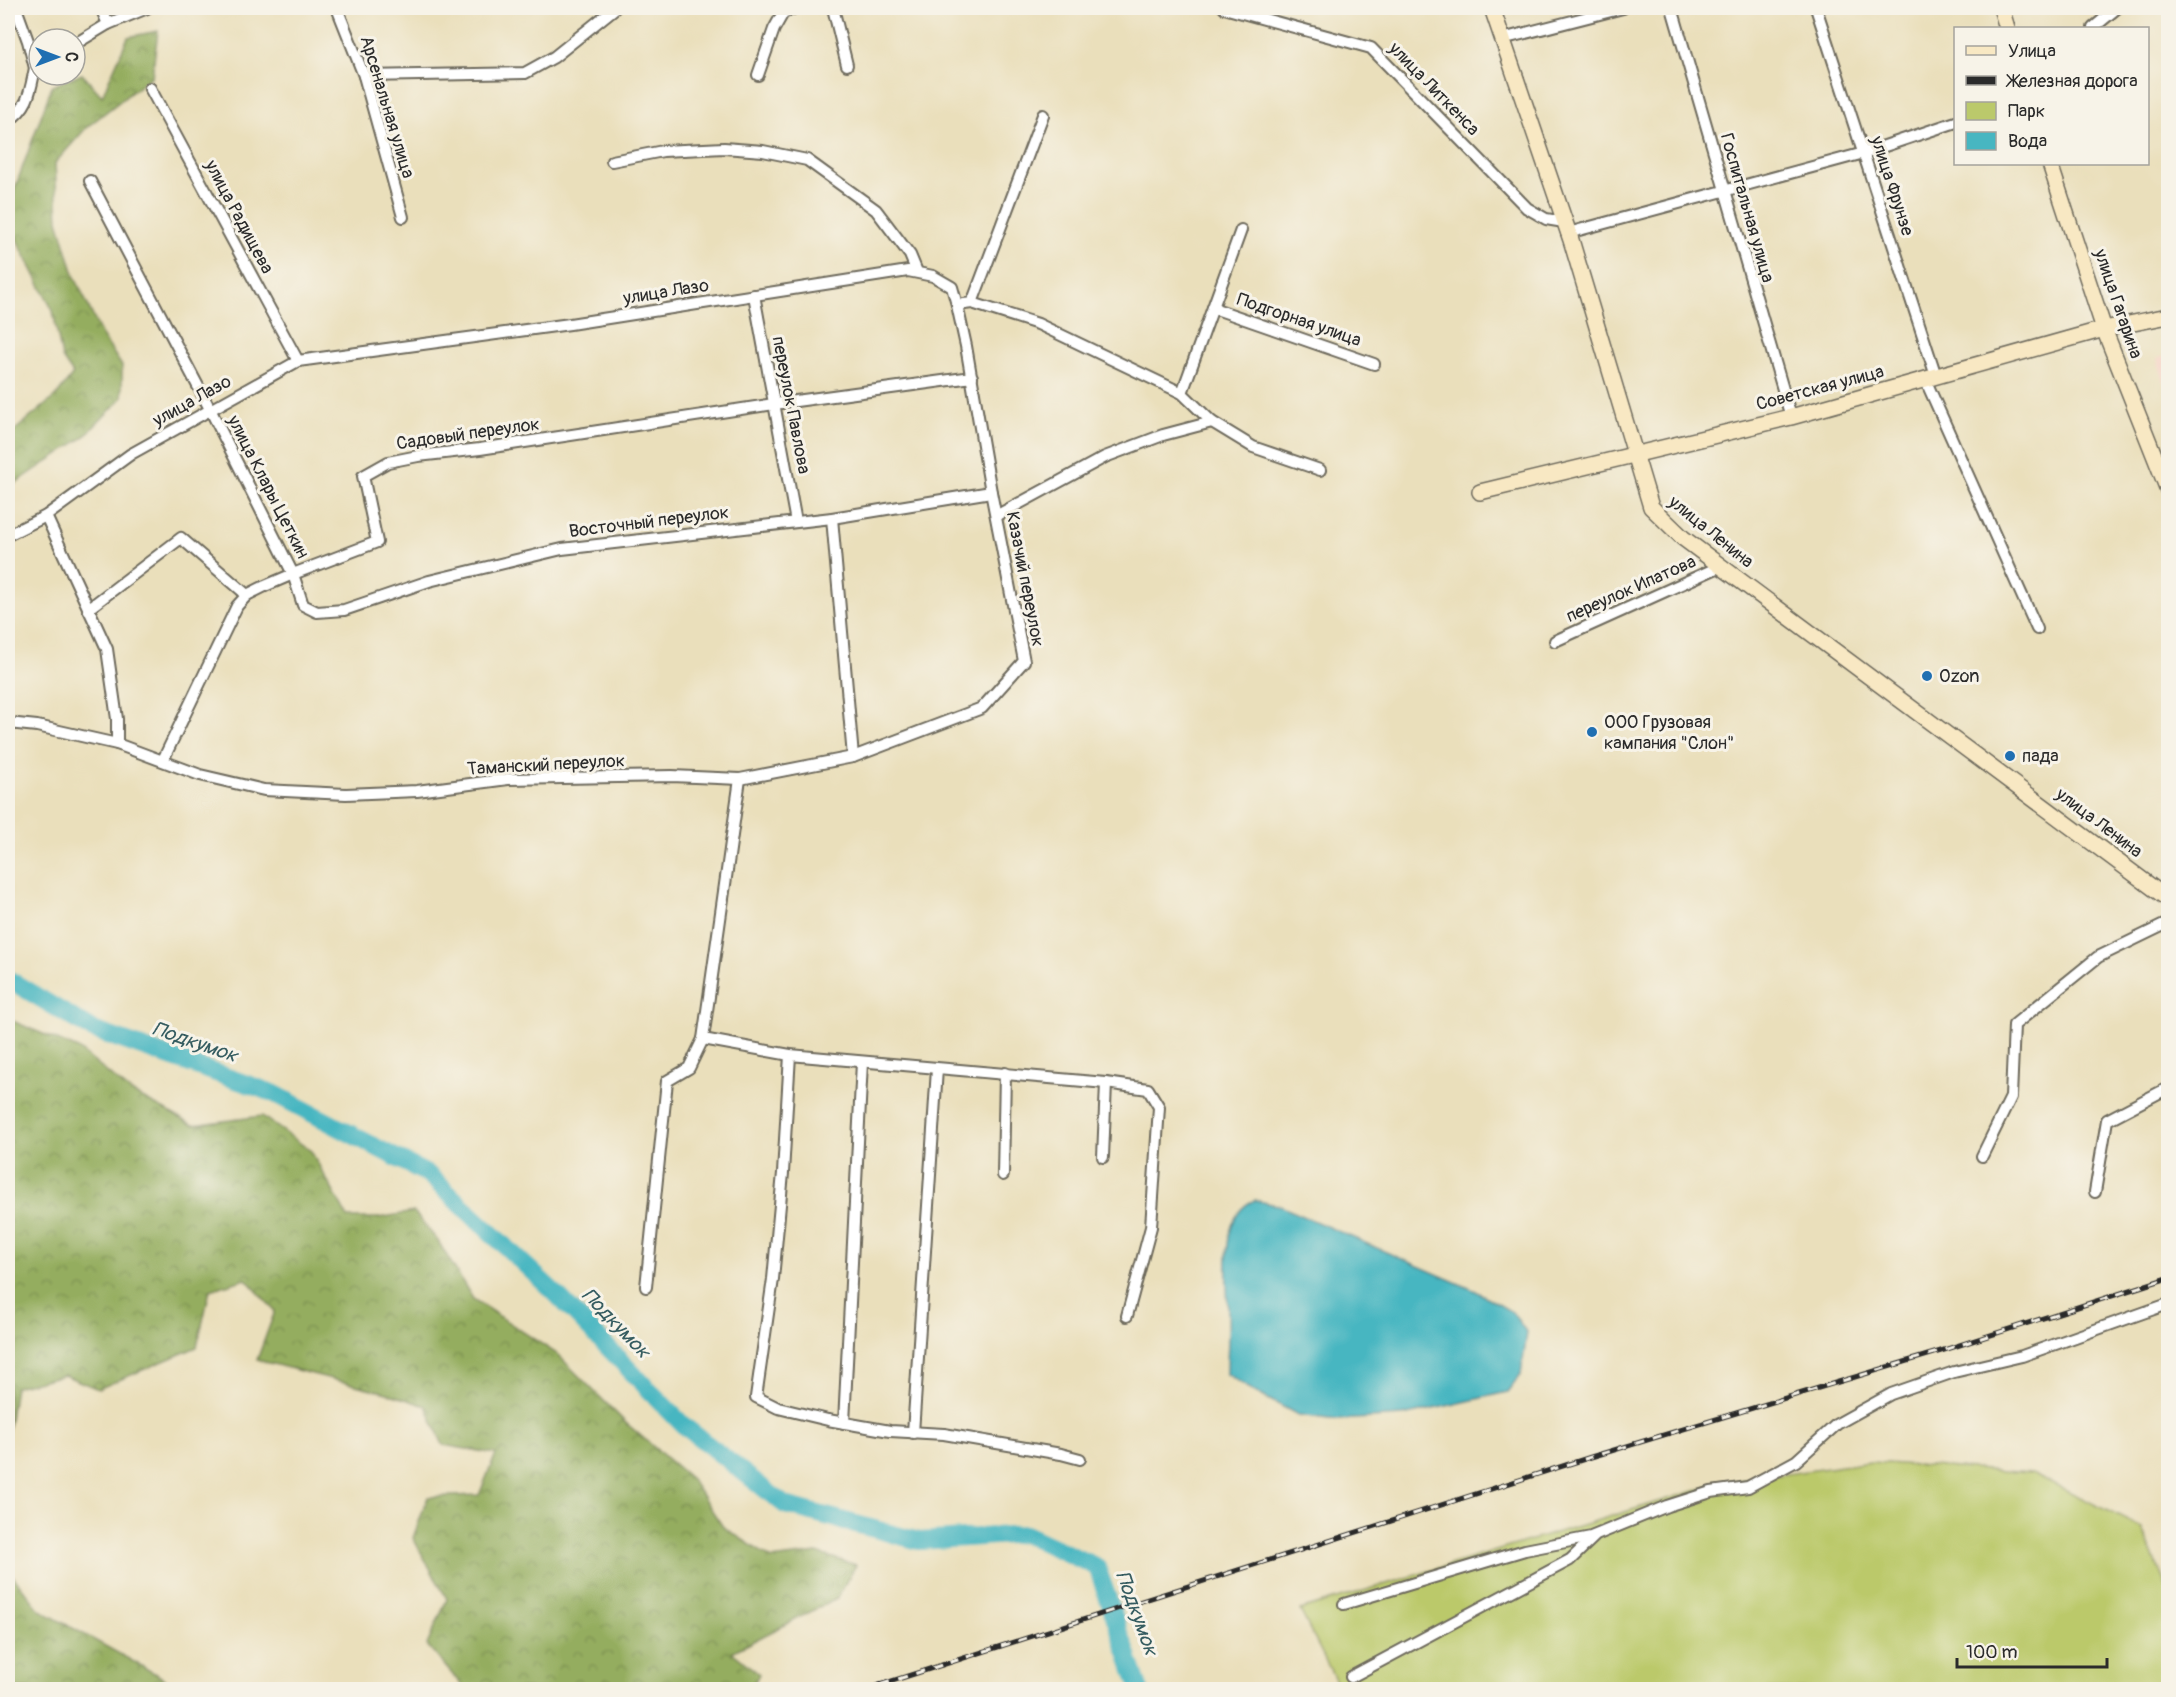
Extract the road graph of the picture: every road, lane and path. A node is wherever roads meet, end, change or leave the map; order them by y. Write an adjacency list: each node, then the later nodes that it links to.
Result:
1 (16, 8): 19 (street)
2 (101, 8): 15 (street)
3 (147, 8): 15 (street)
4 (337, 8): 23 (street, Арсенальная улица)
5 (615, 8): 23 (street)
6 (795, 8): 22 (street)
7 (833, 8): 21 (street)
8 (1224, 8): 35 (street, улица Литкенса)
9 (1492, 8): 20 (street, улица Ленина)
10 (1623, 8): 20 (street)
11 (1672, 8): 33 (street, Госпитальная улица)
12 (1816, 8): 29 (street, улица Фрунзе)
13 (2001, 8): 16 (street)
14 (2116, 8): 17 (street)
15 (108, 24): 18 (street)
16 (2007, 27)
17 (2094, 27)
18 (87, 37)
19 (27, 38)
20 (1502, 39): 35 (street, улица Ленина)
21 (847, 65)
22 (758, 75)
23 (364, 76): 34 (street, Арсенальная улица)
24 (31, 87): 27 (street)
25 (150, 88): 44 (street, улица Радищева)
26 (1043, 115): 39 (street)
27 (8, 121)
28 (1954, 123): 29 (street)
29 (1864, 153): 33 (street); 46 (street, улица Фрунзе)
30 (612, 161): 37 (street)
31 (2050, 165): 43 (street, улица Гагарина)
32 (90, 181): 50 (street, улица Клары Цеткин)
33 (1725, 190): 35 (street); 51 (street, Госпитальная улица)
34 (403, 218)
35 (1566, 227): 53 (street, улица Ленина)
36 (1241, 230): 41 (street)
37 (917, 272): 38 (street, улица Лазо); 40 (street, улица Лазо)
38 (754, 294): 44 (street, улица Лазо); 49 (street, переулок Павлова)
39 (972, 303): 40 (street); 48 (street)
40 (957, 305): 47 (street, Казачий переулок)
41 (1214, 308): 45 (street, Подгорная улица); 48 (street)
42 (2169, 316): 43 (street, Советская улица)
43 (2104, 329): 46 (street, Советская улица); 55 (street, улица Гагарина)
44 (298, 361): 50 (street, улица Лазо)
45 (1374, 364)
46 (1931, 377): 51 (street, Советская улица); 68 (street, улица Фрунзе)
47 (972, 378): 49 (street, Садовый переулок); 56 (street, Казачий переулок)
48 (1182, 393): 52 (street)
49 (774, 404): 61 (street, переулок Павлова); 64 (street, Садовый переулок)
50 (210, 409): 58 (street, улица Лазо); 64 (street, улица Клары Цеткин)
51 (1791, 417): 53 (street, Советская улица)
52 (1212, 422): 54 (street); 59 (street)
53 (1635, 454): 57 (street, Советская улица); 63 (street, улица Ленина)
54 (1320, 470)
55 (2169, 490)
56 (991, 492): 59 (street, Казачий переулок); 60 (street, Восточный переулок)
57 (1480, 492)
58 (46, 516): 62 (street, улица Лазо); 66 (street)
59 (996, 516): 72 (street, Казачий переулок)
60 (832, 518): 61 (street, Восточный переулок); 72 (street)
61 (796, 522): 67 (street, Восточный переулок)
62 (8, 535)
63 (1721, 566): 69 (street, переулок Ипатова); 75 (street, улица Ленина)
64 (293, 573): 65 (street, Садовый переулок); 67 (street, улица Клары Цеткин)
65 (247, 595): 66 (street); 73 (street)
66 (88, 609): 71 (street)
67 (317, 612)
68 (2037, 629)
69 (1555, 641)
70 (8, 723): 71 (street, Таманский переулок)
71 (117, 744): 73 (street, Таманский переулок)
72 (853, 757): 74 (street, Таманский переулок)
73 (163, 760): 74 (street, Таманский переулок)
74 (740, 780): 77 (street)
75 (2169, 899)
76 (2169, 923): 84 (street)
77 (703, 1039): 78 (street); 88 (street)
78 (790, 1055): 79 (street); 91 (street)
79 (862, 1062): 80 (street); 91 (street)
80 (937, 1069): 81 (street); 92 (street)
81 (1005, 1073): 82 (street); 86 (street)
82 (1106, 1083): 85 (street); 90 (street)
83 (2169, 1088): 87 (street)
84 (1982, 1156)
85 (1102, 1157)
86 (1004, 1175)
87 (2095, 1192)
88 (646, 1287)
89 (2169, 1304): 94 (street)
90 (1127, 1316)
91 (844, 1423): 92 (street)
92 (913, 1433): 93 (street)
93 (1080, 1459)
94 (1595, 1536): 95 (street); 96 (street)
95 (1344, 1604)
96 (1351, 1677)

